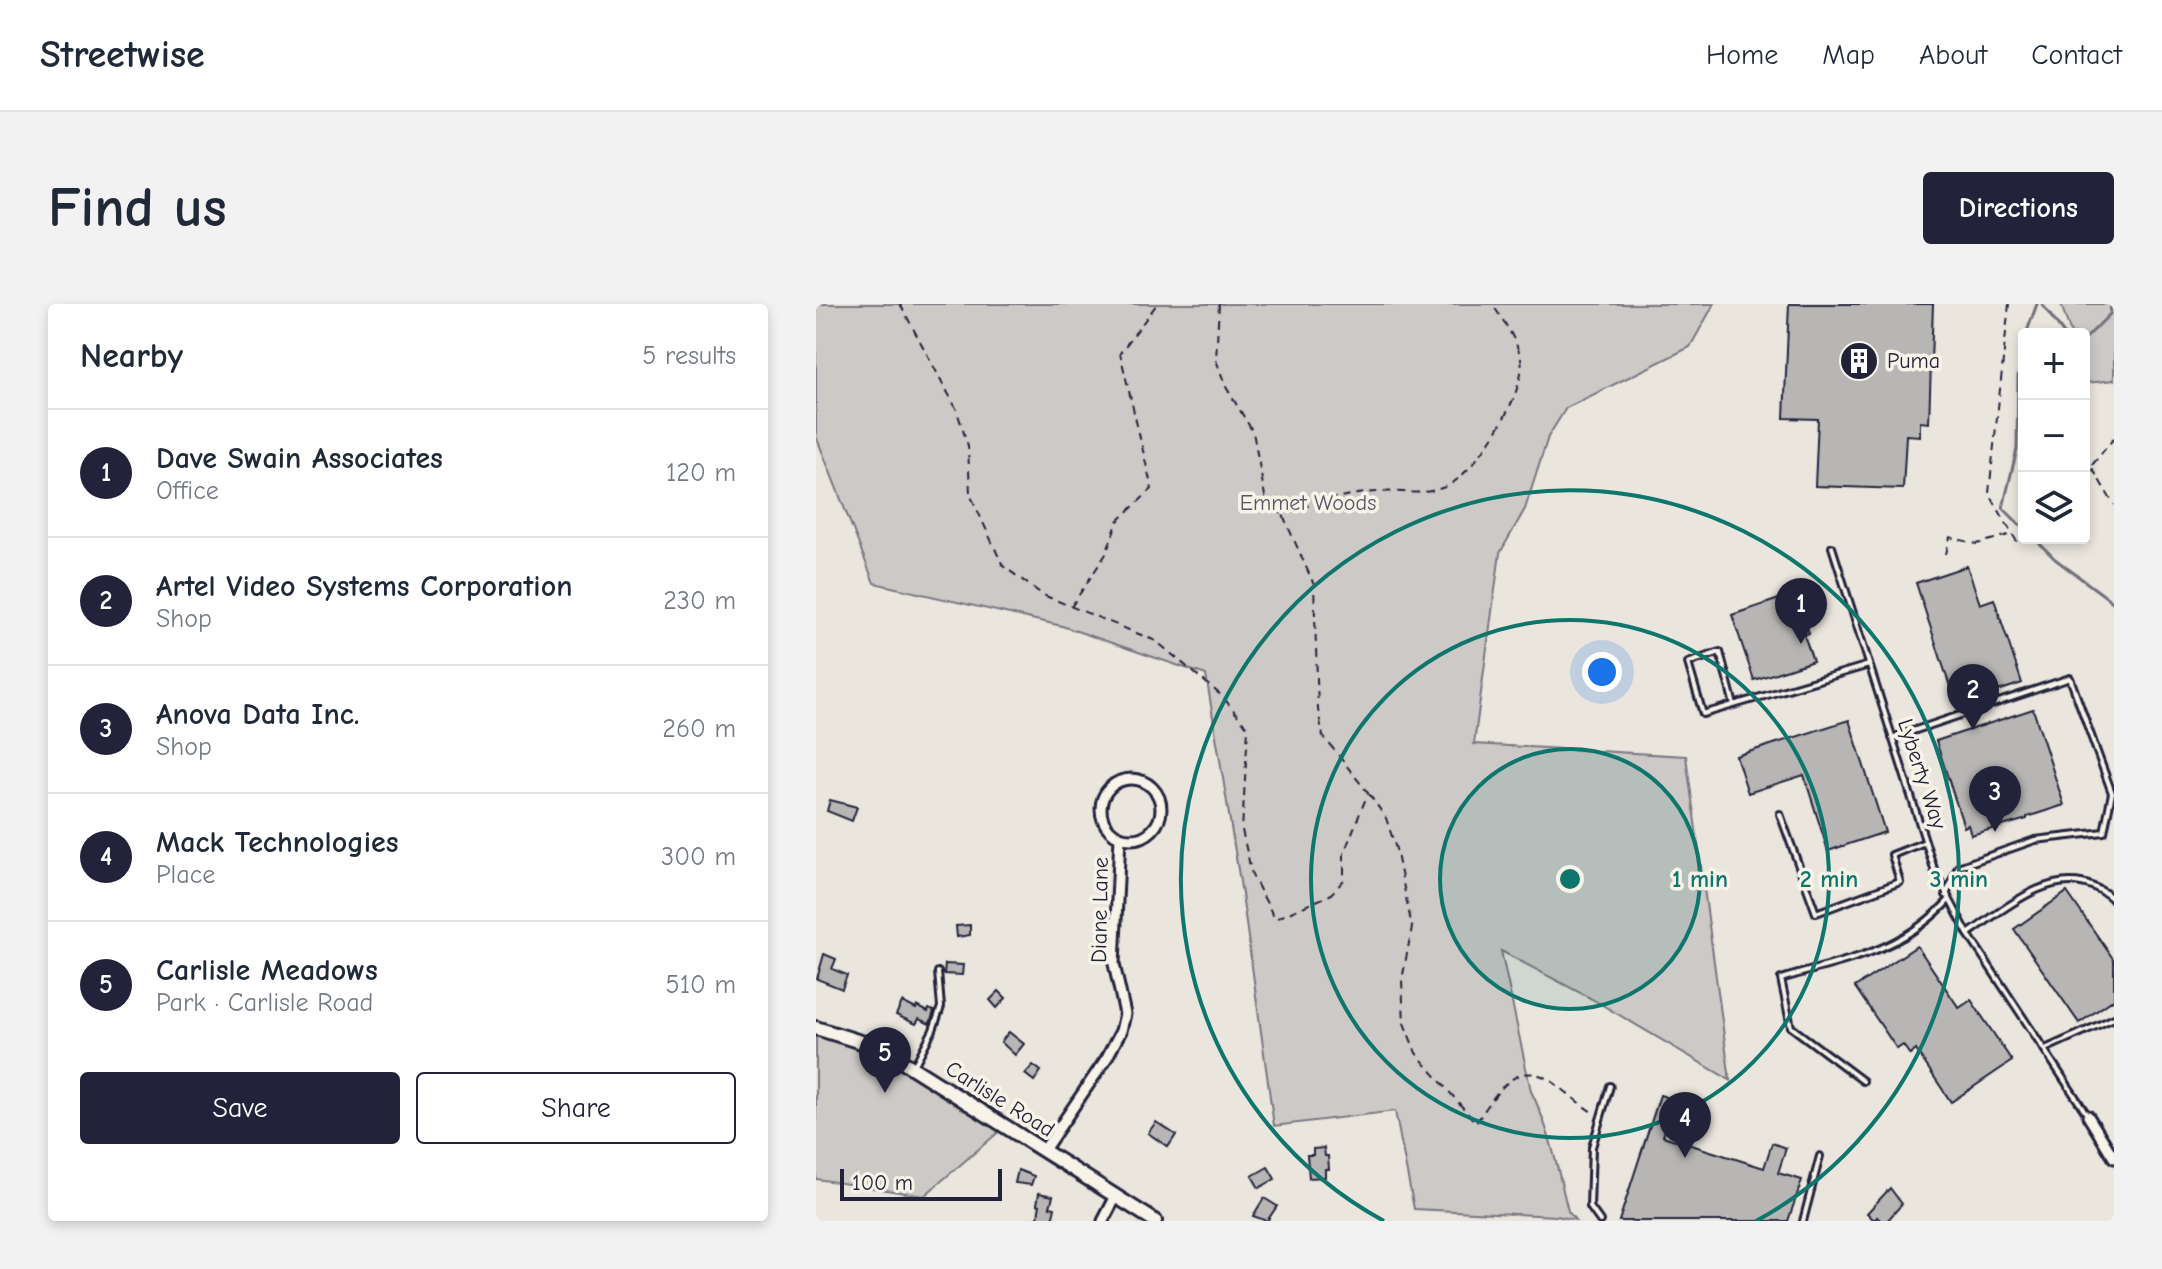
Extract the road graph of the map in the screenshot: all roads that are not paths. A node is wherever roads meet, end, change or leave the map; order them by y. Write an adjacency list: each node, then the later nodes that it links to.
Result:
1 (1832, 547): 2 (lane, Lyberty Way)
2 (1869, 665): 3 (lane); 4 (lane, Lyberty Way)
3 (1734, 705): 3 (lane)
4 (1892, 738): 7 (lane, Lyberty Way); 8 (lane)
5 (1780, 814): 7 (lane)
6 (1120, 837): 6 (street, Diane Lane); 19 (street, Diane Lane)
7 (1925, 842): 8 (lane, Lyberty Way)
8 (1947, 898): 10 (lane, Lyberty Way); 16 (lane)
9 (2114, 901): 10 (lane)
10 (1968, 934): 14 (lane, Lyberty Way)
11 (938, 972): 15 (lane)
12 (2114, 1018): 14 (lane)
13 (816, 1028): 15 (main road, Carlisle Road)
14 (2045, 1049): 18 (lane, Lyberty Way)
15 (913, 1068): 19 (main road, Carlisle Road)
16 (1863, 1081)
17 (1610, 1086): 25 (lane)
18 (2088, 1116): 21 (street, Lyberty Way)
19 (1044, 1150): 22 (main road, Carlisle Road)
20 (1820, 1156): 26 (lane)
21 (2114, 1158)
22 (1116, 1196): 23 (street); 24 (main road, Carlisle Road)
23 (1103, 1221)
24 (1155, 1221)
25 (1600, 1221)
26 (1803, 1221)

